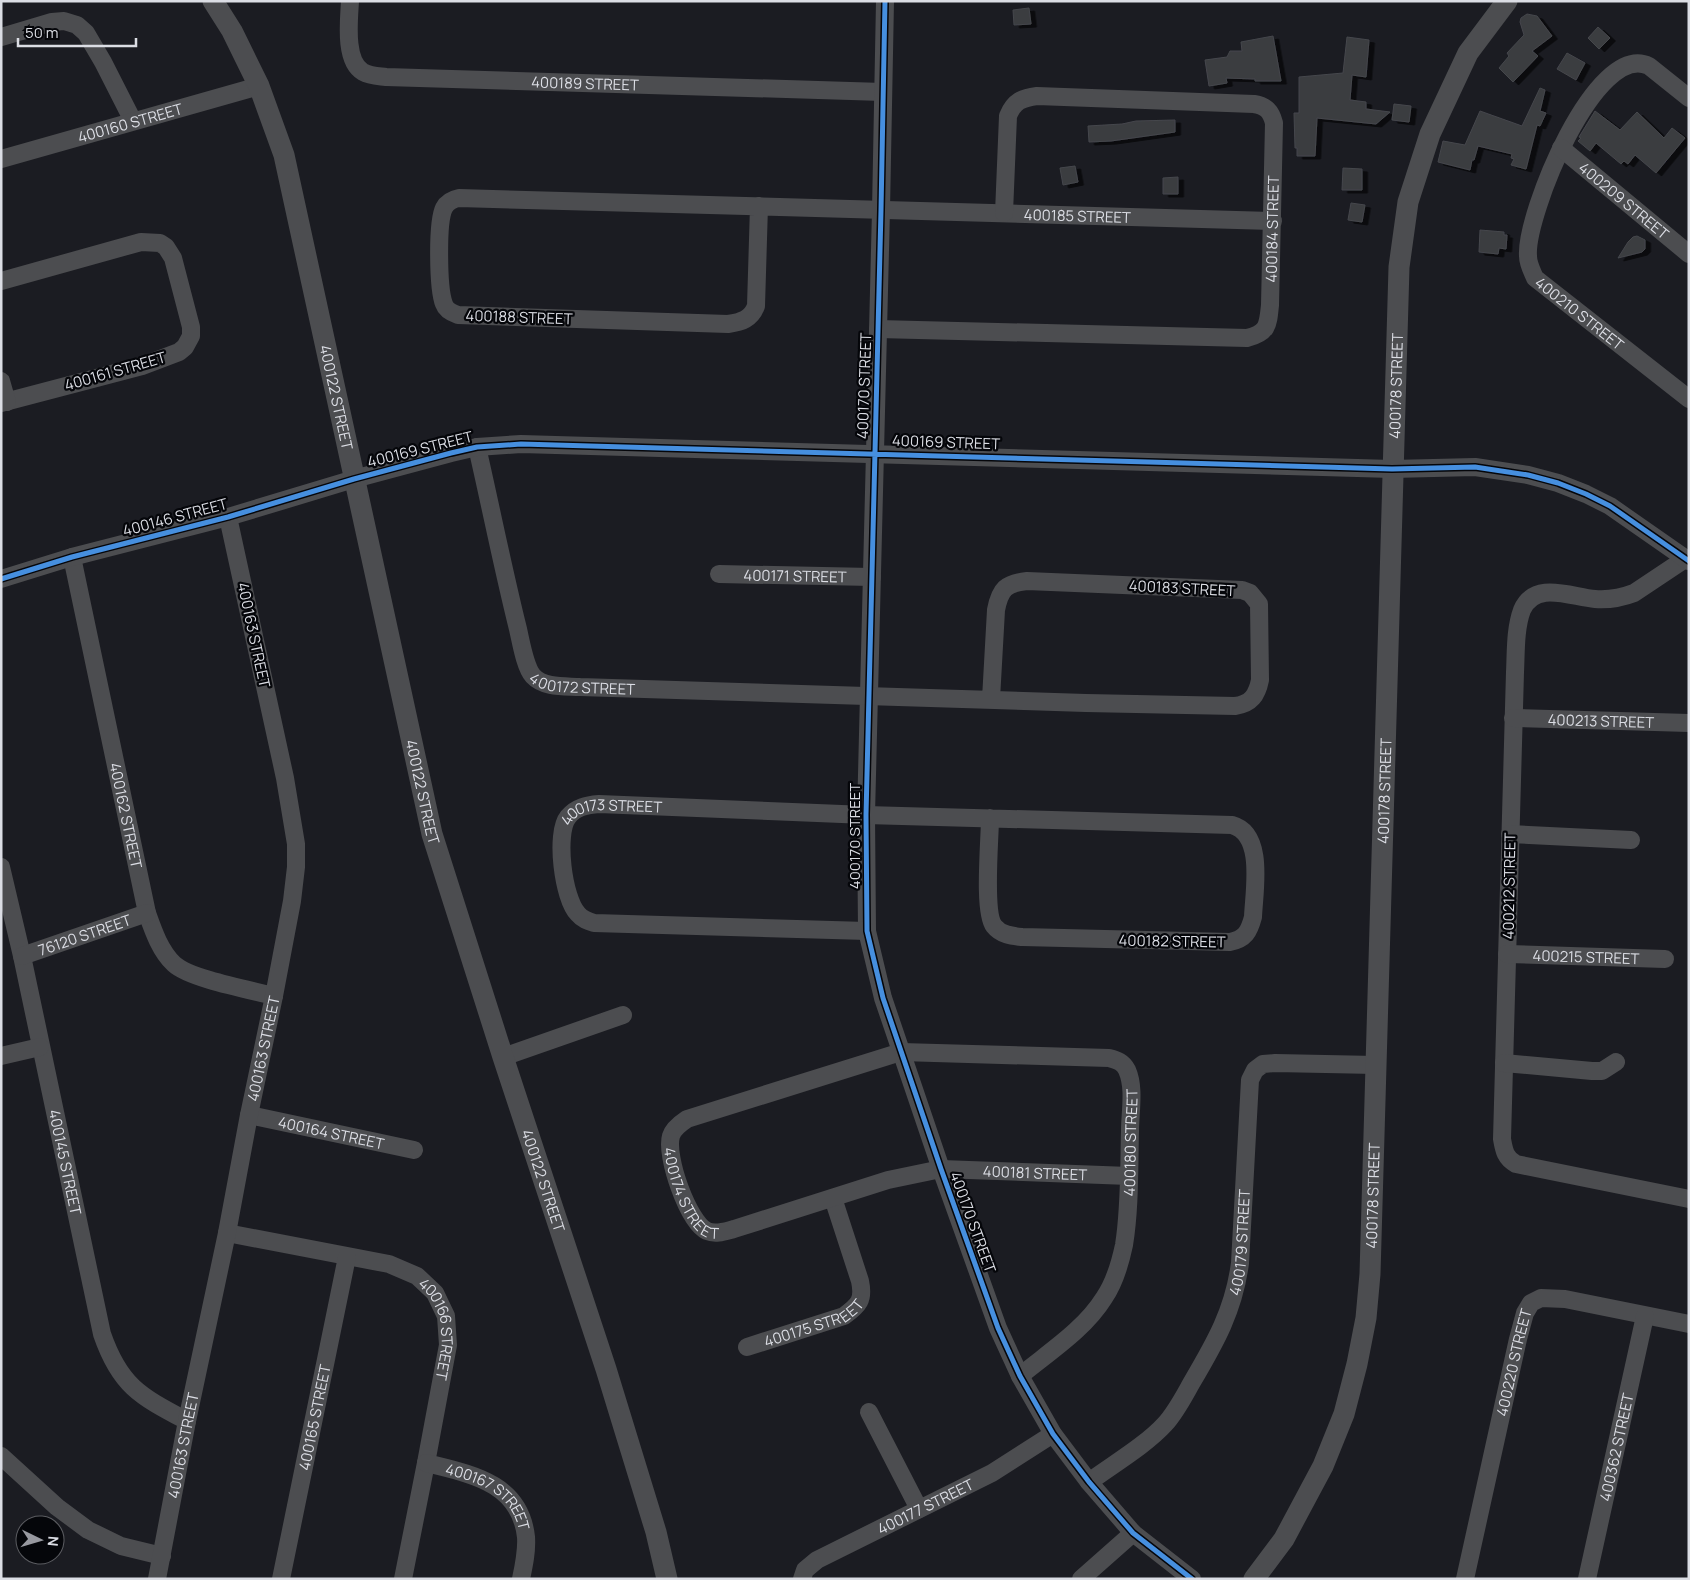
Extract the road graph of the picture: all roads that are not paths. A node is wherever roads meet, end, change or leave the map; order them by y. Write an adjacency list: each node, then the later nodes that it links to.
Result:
1 (213, 1): 6 (street, 400122 STREET)
2 (350, 1): 7 (street, 400189 STREET)
3 (885, 1): 7 (street, 400170 STREET)
4 (1507, 1): 24 (street, 400178 STREET)
5 (1, 37): 9 (street)
6 (259, 86): 9 (street, 400160 STREET); 25 (street, 400122 STREET)
7 (883, 92): 13 (street, 400170 STREET)
8 (1689, 98): 10 (street, 400210 STREET)
9 (133, 121): 11 (street, 400160 STREET)
10 (1561, 148): 16 (street, 400209 STREET); 20 (street, 400210 STREET)
11 (1, 159)
12 (759, 206): 12 (street, 400188 STREET); 13 (street, 400188 STREET)
13 (881, 210): 14 (street, 400185 STREET); 18 (street, 400170 STREET)
14 (1004, 213): 15 (street, 400185 STREET); 15 (street, 400184 STREET)
15 (1272, 222): 18 (street, 400184 STREET)
16 (1689, 254)
17 (1, 281): 21 (street, 400161 STREET)
18 (878, 329): 23 (street, 400170 STREET)
19 (1, 381): 21 (street, 400161 STREET)
20 (1689, 399)
21 (4, 403)
22 (477, 447): 23 (street, 400169 STREET); 25 (street, 400169 STREET); 32 (street, 400172 STREET)
23 (874, 453): 24 (street, 400169 STREET); 30 (street, 400170 STREET)
24 (1392, 469): 28 (street, 400169 STREET); 54 (street, 400178 STREET)
25 (354, 479): 26 (street, 400146 STREET); 51 (street, 400122 STREET)
26 (228, 517): 27 (street, 400146 STREET); 46 (street, 400163 STREET)
27 (72, 557): 31 (street, 400146 STREET); 41 (street, 400162 STREET)
28 (1687, 560): 34 (street, 400212 STREET)
29 (719, 574): 30 (street, 400171 STREET)
30 (872, 577): 32 (street, 400170 STREET)
31 (1, 579)
32 (868, 696): 33 (street, 400183 STREET); 36 (street, 400170 STREET)
33 (991, 699): 33 (street, 400183 STREET)
34 (1513, 718): 35 (street, 400213 STREET); 38 (street, 400212 STREET)
35 (1689, 723)
36 (866, 815): 37 (street, 400182 STREET); 42 (street, 400170 STREET); 42 (street, 400173 STREET)
37 (990, 818): 37 (street, 400182 STREET)
38 (1510, 834): 39 (street); 43 (street, 400212 STREET)
39 (1631, 840)
40 (1, 867): 44 (street, 400145 STREET)
41 (147, 913): 44 (street, 76120 STREET); 46 (street, 400162 STREET)
42 (867, 931): 49 (street, 400170 STREET)
43 (1507, 954): 45 (street, 400215 STREET); 53 (street, 400212 STREET)
44 (22, 956): 48 (street, 400145 STREET)
45 (1665, 959)
46 (274, 996): 55 (street, 400163 STREET)
47 (623, 1015): 51 (street)
48 (40, 1047): 50 (street); 68 (street, 400145 STREET)
49 (901, 1052): 57 (street, 400170 STREET); 58 (street, 400180 STREET); 59 (street, 400174 STREET)
50 (1, 1056)
51 (503, 1057): 80 (street, 400122 STREET)
52 (1616, 1062): 53 (street)
53 (1504, 1063): 60 (street, 400212 STREET)
54 (1376, 1066): 72 (street, 400179 STREET); 84 (street, 400178 STREET)
55 (249, 1115): 56 (street, 400164 STREET); 61 (street, 400163 STREET)
56 (414, 1150)
57 (941, 1170): 58 (street, 400181 STREET); 59 (street, 400174 STREET); 66 (street, 400170 STREET)
58 (1129, 1176): 66 (street, 400180 STREET)
59 (833, 1198): 65 (street, 400175 STREET)
60 (1689, 1199)
61 (227, 1233): 62 (street, 400166 STREET); 68 (street, 400163 STREET)
62 (347, 1256): 71 (street, 400166 STREET); 77 (street, 400165 STREET)
63 (1645, 1316): 64 (street, 400220 STREET); 85 (street, 400220 STREET); 86 (street, 400362 STREET)
64 (1689, 1324)
65 (747, 1347)
66 (1020, 1376): 69 (street, 400170 STREET)
67 (869, 1412): 73 (street)
68 (187, 1422): 75 (street, 400163 STREET)
69 (1053, 1434): 72 (street, 400170 STREET); 73 (street, 400177 STREET)
70 (1, 1456): 75 (street)
71 (426, 1463): 78 (street, 400166 STREET); 79 (street, 400167 STREET)
72 (1089, 1482): 74 (street, 400170 STREET)
73 (920, 1509): 81 (street, 400177 STREET)
74 (1133, 1533): 82 (street); 83 (street, 400170 STREET)
75 (162, 1556): 76 (street, 400163 STREET)
76 (157, 1579)
77 (282, 1579)
78 (403, 1579)
79 (521, 1579)
80 (667, 1579)
81 (802, 1579)
82 (1081, 1579)
83 (1192, 1579)
84 (1254, 1579)
85 (1465, 1579)
86 (1587, 1579)

